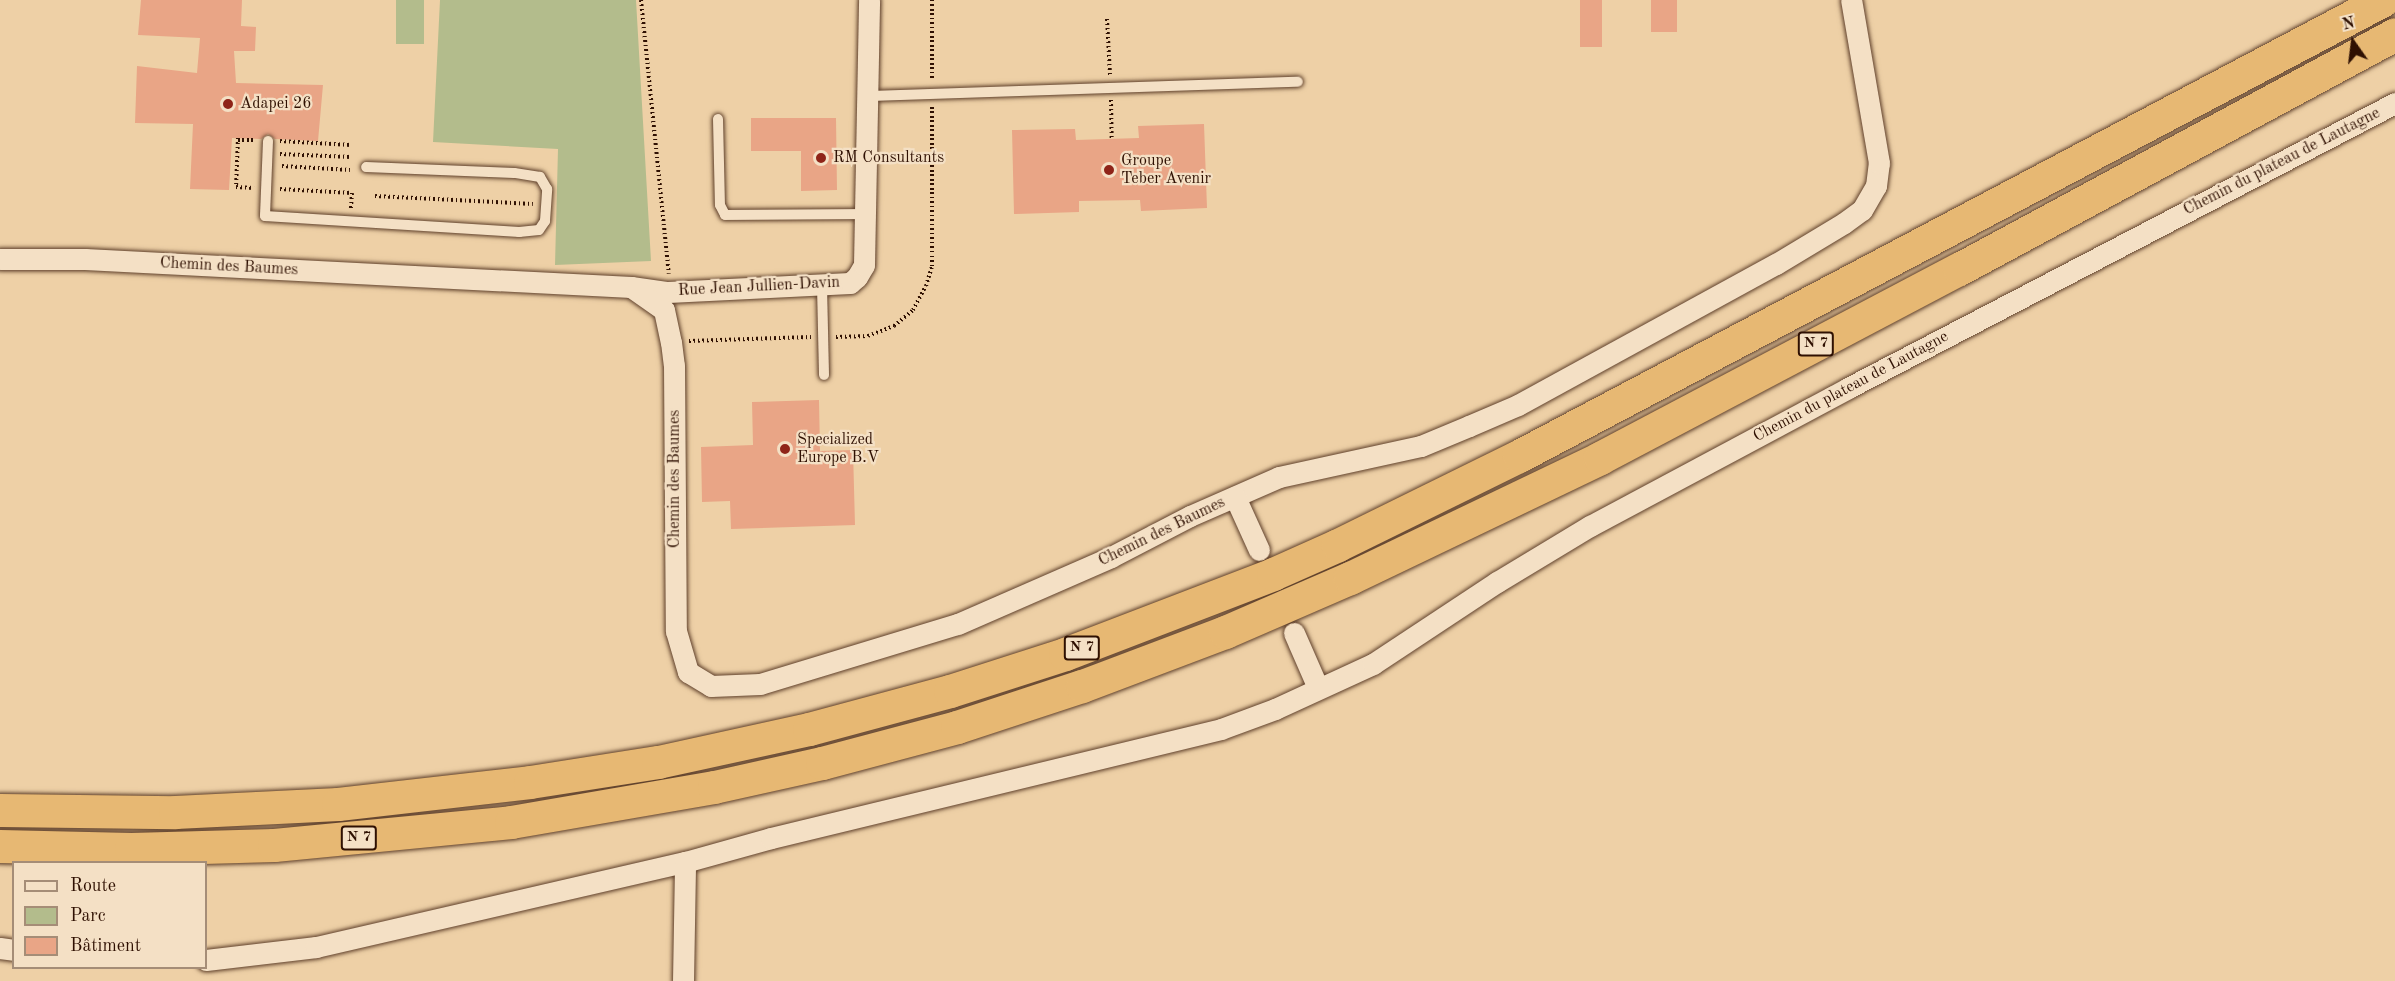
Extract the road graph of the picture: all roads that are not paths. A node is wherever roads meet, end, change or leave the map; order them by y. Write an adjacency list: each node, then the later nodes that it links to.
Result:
1 (869, 0): 6 (street, Rue Jean Jullien-Davin)
2 (1851, 0): 16 (street)
3 (2383, 0): 20 (highway, N 7)
4 (2395, 34): 21 (highway, N 7)
5 (1298, 82): 6 (lane)
6 (868, 96): 11 (street, Rue Jean Jullien-Davin)
7 (2395, 103): 19 (street, Chemin du plateau de Lautagne)
8 (718, 119): 11 (lane)
9 (268, 141): 10 (lane)
10 (366, 167)
11 (865, 214): 13 (street, Rue Jean Jullien-Davin)
12 (0, 259): 14 (street, Chemin des Baumes)
13 (822, 286): 14 (street, Rue Jean Jullien-Davin); 15 (lane)
14 (631, 287): 16 (street, Chemin des Baumes)
15 (824, 375)
16 (1235, 497): 17 (street, Chemin des Baumes)
17 (1258, 550)
18 (1294, 633): 19 (street)
19 (1318, 688): 22 (street)
20 (0, 810)
21 (0, 846)
22 (685, 862): 23 (street); 24 (street)
23 (207, 960)
24 (683, 981)

